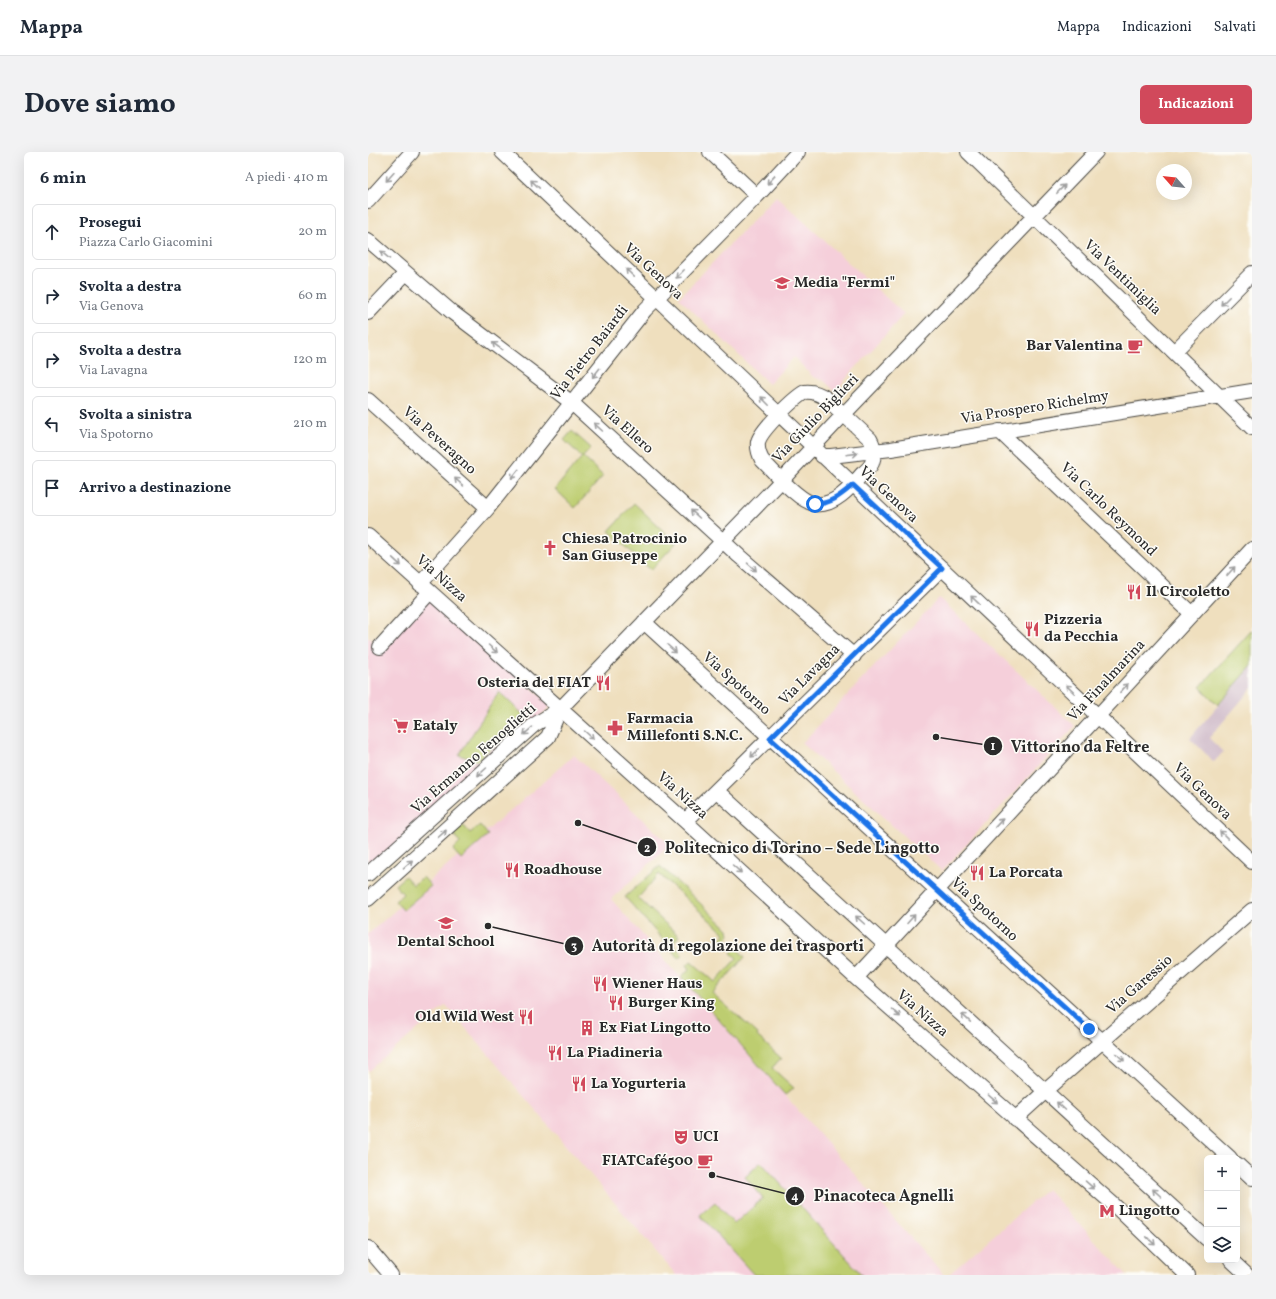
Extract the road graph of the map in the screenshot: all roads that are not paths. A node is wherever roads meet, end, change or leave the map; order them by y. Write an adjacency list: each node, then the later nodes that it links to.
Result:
1 (412, 152): 8 (street, one-way to 8)
2 (502, 152): 13 (street, Via Genova, one-way to 2)
3 (710, 152): 7 (street)
4 (798, 152): 7 (street, Via Pietro Baiardi, one-way to 7)
5 (968, 152): 9 (street, Via Ventimiglia)
6 (1096, 152): 9 (street, Via Giulio Biglieri, one-way to 6)
7 (757, 196): 13 (street, Via Pietro Baiardi, one-way to 13)
8 (368, 201)
9 (1034, 217): 15 (street, Via Ventimiglia); 20 (street, Via Giulio Biglieri)
10 (368, 240): 11 (street, Via Ellero, one-way to 10)
11 (406, 273): 14 (street); 19 (street, Via Ellero, one-way to 11)
12 (1252, 273): 15 (street, one-way to 15)
13 (656, 298): 19 (street, Via Pietro Baiardi, one-way to 19); 21 (street, Via Genova, one-way to 13)
14 (368, 313)
15 (1174, 352): 17 (street, Via Ventimiglia)
16 (1252, 391): 17 (street, Via Prospero Richelmy)
17 (1219, 396): 22 (street, Via Ventimiglia); 23 (street, Via Prospero Richelmy)
18 (368, 400): 28 (street, Via Peveragno, one-way to 18)
19 (572, 403): 28 (street, Via Pietro Baiardi, one-way to 28); 30 (street, Via Ellero, one-way to 19)
20 (844, 414): 21 (street); 24 (street); 25 (street, Via Giulio Biglieri)
21 (779, 415): 25 (street, Via Genova); 26 (street)
22 (1252, 428)
23 (1000, 431): 24 (street, Via Prospero Richelmy); 34 (street, Via Carlo Reymond)
24 (874, 451): 25 (street, Via Prospero Richelmy, one-way to 24); 27 (street)
25 (818, 452): 26 (street, Via Giulio Biglieri); 27 (street, Via Genova)
26 (782, 480): 27 (street); 30 (street, Via Giulio Biglieri)
27 (853, 485): 32 (street, Via Genova)
28 (488, 508): 33 (street, Via Pietro Baiardi)
29 (368, 536): 33 (street, Via Nizza, one-way to 33)
30 (723, 541): 35 (street, Via Giulio Biglieri); 37 (street, Via Ellero, one-way to 37)
31 (1252, 549): 34 (street, Via Finalmarina, one-way to 31)
32 (942, 568): 37 (street, Via Lavagna); 39 (street, Via Genova, one-way to 32)
33 (425, 588): 36 (street, Via Pietro Baiardi); 38 (street, Via Nizza, one-way to 38)
34 (1192, 614): 39 (street, Via Finalmarina, one-way to 34)
35 (644, 622): 38 (street, Via Giulio Biglieri); 40 (street, Via Spotorno, one-way to 40)
36 (380, 647)
37 (854, 656): 40 (street, Via Lavagna)
38 (560, 709): 42 (street, Via Nizza, one-way to 42); 44 (street, Via Ermanno Fenoglietti, one-way to 44); 46 (street, Via Ermanno Fenoglietti, one-way to 38)
39 (1098, 716): 43 (street, Via Genova, one-way to 39); 45 (street, Via Finalmarina, one-way to 39)
40 (770, 738): 41 (street, Via Lavagna, one-way to 41); 45 (street, Via Spotorno)
41 (717, 791): 42 (street, Via Lavagna); 48 (street, one-way to 41)
42 (685, 821): 49 (street, Via Nizza, one-way to 49)
43 (1252, 862)
44 (368, 874)
45 (937, 890): 48 (street, Via Finalmarina, one-way to 45); 50 (street, Via Spotorno)
46 (368, 899)
47 (1252, 910): 50 (street, Via Garessio)
48 (888, 945): 49 (street, Via Finalmarina); 51 (street, one-way to 48)
49 (856, 978): 52 (street, Via Nizza, one-way to 52)
50 (1102, 1041): 51 (street, Via Garessio); 53 (street, Via Spotorno, one-way to 53)
51 (1045, 1091): 52 (street, Via Garessio); 56 (street, one-way to 51)
52 (1015, 1119): 61 (street, Via Nizza, one-way to 61)
53 (1227, 1155)
54 (1240, 1167): 55 (street)
55 (1252, 1178)
56 (1204, 1236)
57 (368, 1248): 60 (street)
58 (1235, 1263): 59 (street)
59 (1248, 1273)
60 (391, 1275)
61 (1187, 1275)

